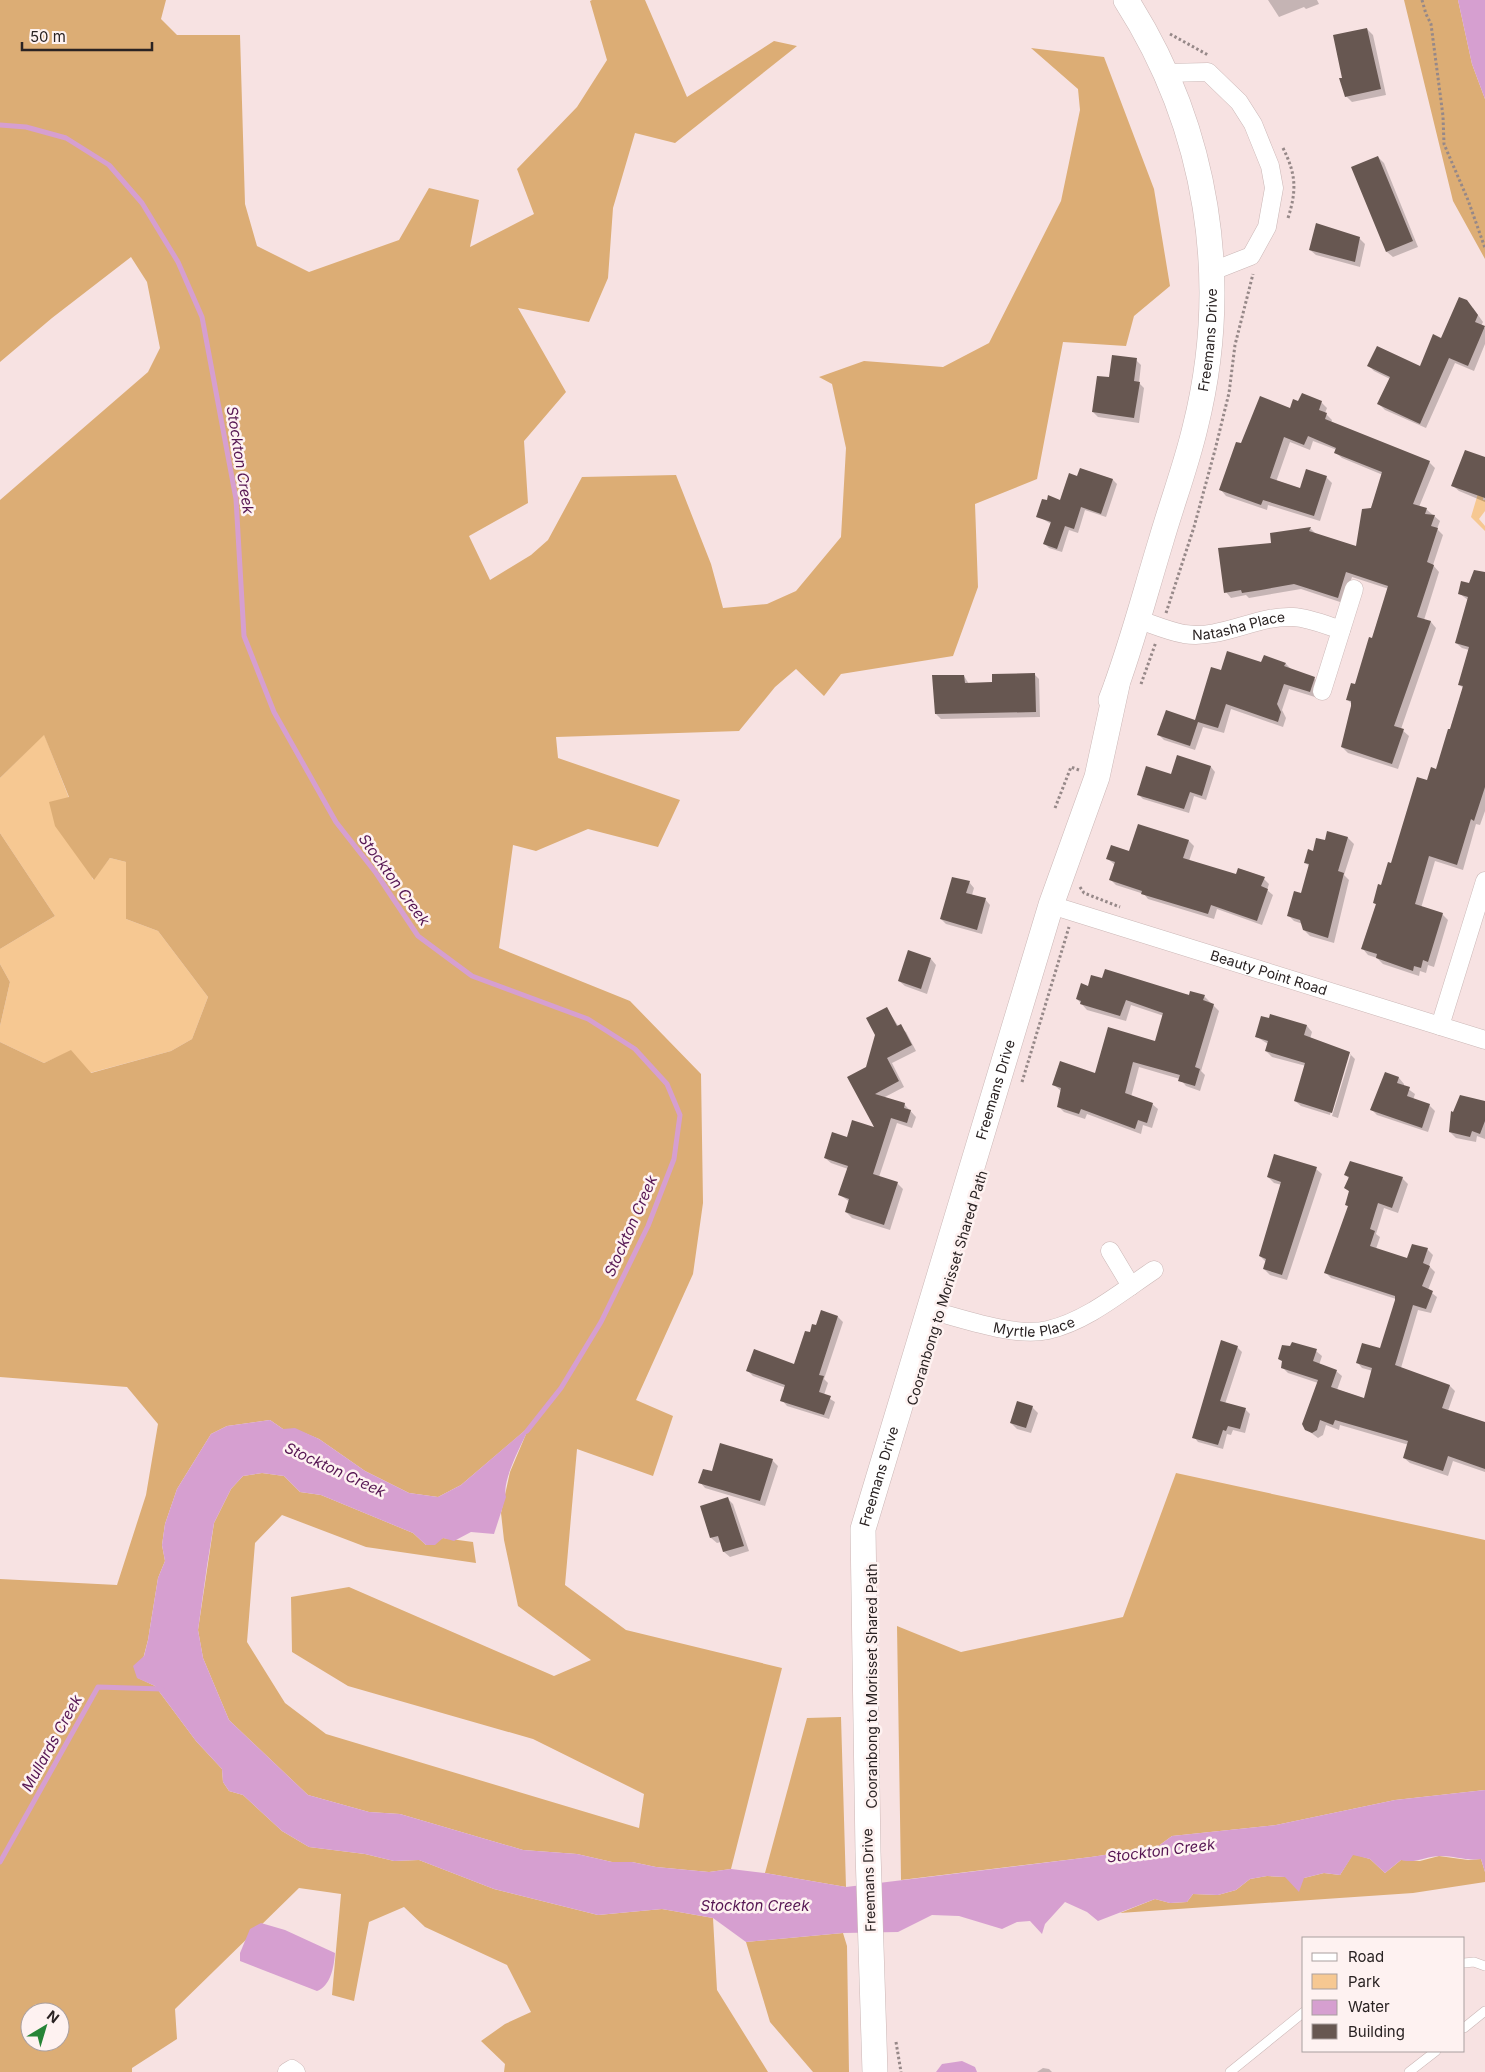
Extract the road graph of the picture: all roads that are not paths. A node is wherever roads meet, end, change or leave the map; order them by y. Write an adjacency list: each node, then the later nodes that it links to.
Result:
1 (1126, 0): 2 (main road, Freemans Drive)
2 (1166, 73): 3 (main road, Freemans Drive); 3 (street)
3 (1213, 272): 5 (main road, Freemans Drive)
4 (1354, 589): 6 (street)
5 (1137, 619): 6 (street, Natasha Place); 9 (main road, Freemans Drive)
6 (1341, 630): 7 (street)
7 (1322, 691)
8 (1485, 880): 10 (street)
9 (1062, 909): 10 (street, Beauty Point Road); 15 (main road, Freemans Drive)
10 (1440, 1026): 11 (street, Beauty Point Road)
11 (1485, 1040)
12 (1110, 1251): 14 (street)
13 (1154, 1270): 14 (street, Myrtle Place)
14 (1131, 1286): 15 (street, Myrtle Place)
15 (929, 1310): 24 (main road, Freemans Drive)
16 (1465, 1963): 17 (lane)
17 (1485, 1966)
18 (1485, 2011): 20 (lane)
19 (1302, 2014): 25 (lane)
20 (1465, 2027)
21 (1435, 2052): 26 (lane)
22 (287, 2072): 23 (street)
23 (296, 2072)
24 (875, 2072)
25 (1230, 2072)
26 (1409, 2072)

